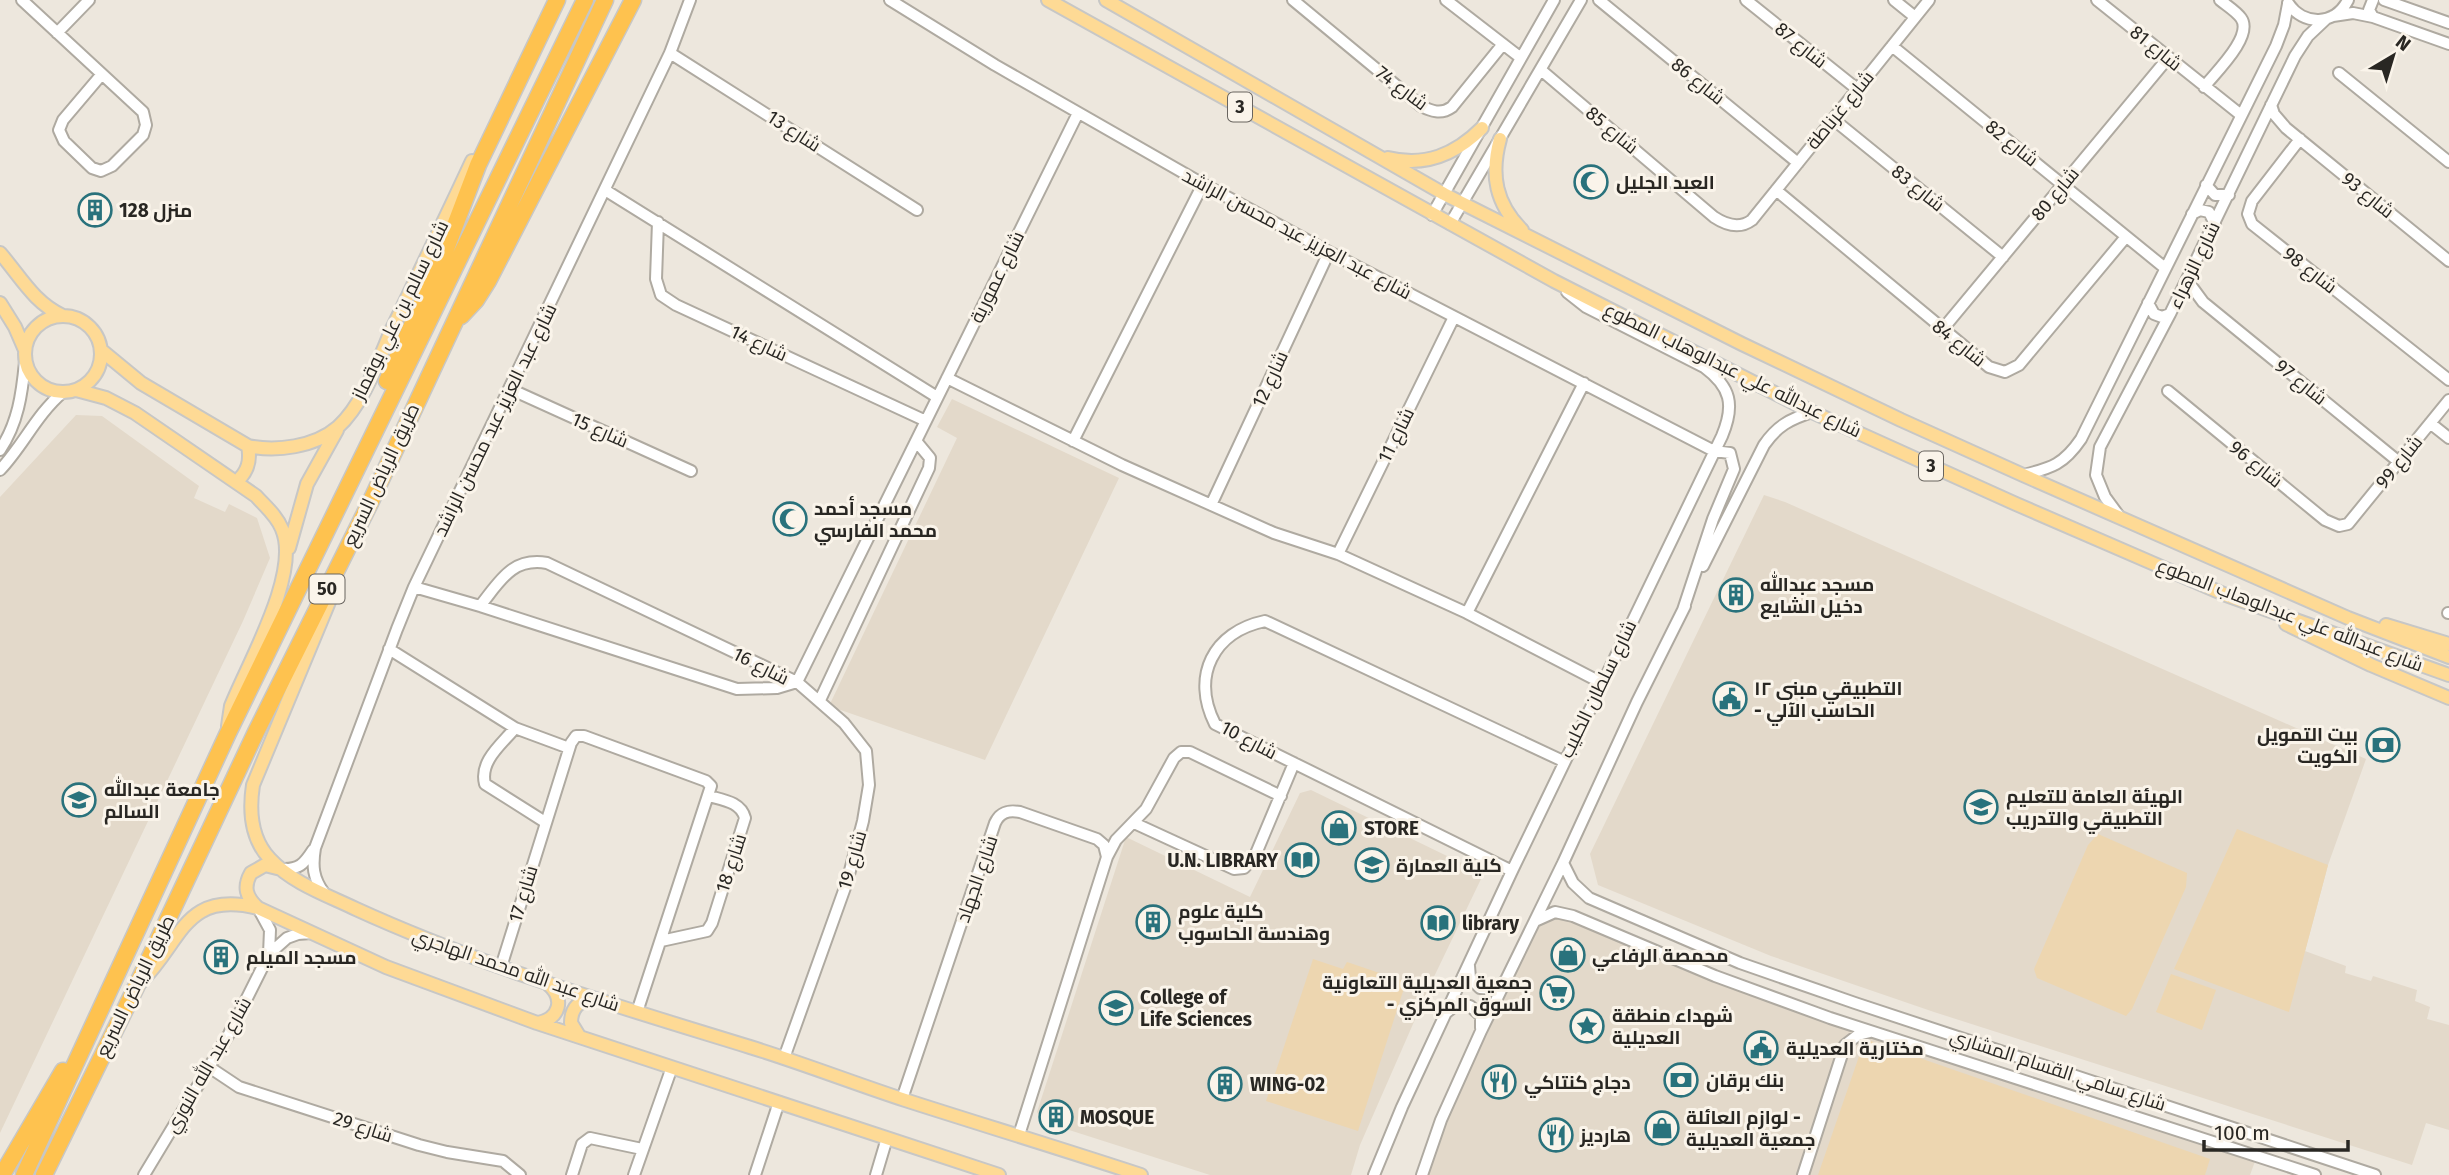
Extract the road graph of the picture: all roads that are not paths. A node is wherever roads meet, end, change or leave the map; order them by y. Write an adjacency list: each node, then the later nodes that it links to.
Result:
1 (22, 0): 31 (street)
2 (89, 0): 31 (street)
3 (557, 0): 38 (highway)
4 (585, 0): 111 (highway, طريق الرياض السريع / 50)
5 (605, 0): 87 (highway, طريق الرياض السريع / 50)
6 (635, 0): 87 (highway)
7 (690, 0): 35 (street, شارع عبد العزيز عبد محسن الراشد)
8 (890, 0): 45 (street, شارع عبد العزيز عبد محسن الراشد)
9 (1048, 0): 66 (main road, شارع عبدالله علي عبدالوهاب المطوع / 3)
10 (1105, 0): 53 (main road, شارع عبدالله علي عبدالوهاب المطوع / 3)
11 (1293, 0): 32 (street, شارع 74)
12 (1446, 0): 32 (street)
13 (1554, 0): 26 (street); 36 (street)
14 (1581, 0): 26 (street)
15 (1599, 0): 55 (street, شارع 86)
16 (1746, 0): 43 (street, شارع 87)
17 (1894, 0): 27 (street)
18 (1928, 0): 27 (street, شارع غرناطة)
19 (2097, 0): 25 (street, شارع 81)
20 (2220, 0): 42 (street)
21 (2348, 0): 29 (street, شارع الزهراء)
22 (2373, 0): 28 (street)
23 (2384, 0): 30 (street)
24 (2287, 2): 29 (street); 46 (street, شارع الزهراء)
25 (2111, 4): 37 (street, شارع 81)
26 (1575, 11): 39 (street)
27 (1915, 17): 34 (street, شارع غرناطة)
28 (2373, 17): 29 (street); 33 (street)
29 (2330, 18): 44 (street, شارع الزهراء)
30 (2449, 23)
31 (57, 33): 41 (street)
32 (1503, 44): 36 (street)
33 (2449, 44)
34 (1892, 46): 43 (street, شارع غرناطة); 57 (street, شارع 82)
35 (670, 53): 59 (street, شارع عبد العزيز عبد محسن الراشد); 64 (street, شارع 13)
36 (1521, 58): 49 (street)
37 (2168, 58): 42 (street, شارع 81); 57 (street, شارع 80)
38 (526, 62): 102 (main road, شارع سالم بن علي بوقماز); 111 (highway)
39 (1541, 70): 51 (street); 67 (street, شارع 85)
40 (2339, 73): 54 (street)
41 (102, 74): 41 (street)
42 (2204, 87): 46 (street, شارع 81)
43 (1857, 89): 47 (street, شارع غرناطة)
44 (2271, 106): 48 (street, شارع الزهراء); 50 (street, شارع 93)
45 (1078, 113): 56 (street, شارع عبد العزيز عبد محسن الراشد); 91 (street, شارع عمورية)
46 (2241, 115): 58 (street, شارع الزهراء)
47 (1833, 119): 55 (street, شارع غرناطة); 75 (street, شارع 83)
48 (2261, 126): 50 (street); 62 (street, شارع الزهراء)
49 (1482, 128): 53 (main road); 61 (street)
50 (2286, 128): 52 (street, شارع 93)
51 (1500, 139): 63 (street); 72 (main road)
52 (2300, 139): 76 (street, شارع 93); 92 (street, شارع 98)
53 (1371, 152): 61 (main road, شارع عبدالله علي عبدالوهاب المطوع / 3)
54 (2449, 162)
55 (1798, 163): 60 (street, شارع غرناطة)
56 (1203, 184): 74 (street, شارع عبد العزيز عبد محسن الراشد); 107 (street)
57 (2063, 184): 71 (street, شارع 82); 75 (street, شارع 80)
58 (2206, 184): 62 (street); 65 (street, شارع الزهراء)
59 (605, 190): 68 (street); 94 (street, شارع عبد العزيز عبد محسن الراشد)
60 (1776, 190): 67 (street, شارع غرناطة); 88 (street, شارع 84)
61 (1444, 194): 63 (main road, شارع عبدالله علي عبدالوهاب المطوع / 3); 66 (street)
62 (2229, 195): 70 (street, شارع الزهراء)
63 (1462, 203): 69 (street); 72 (main road, شارع عبدالله علي عبدالوهاب المطوع / 3)
64 (917, 210)
65 (2192, 214): 70 (street); 77 (street, شارع الزهراء)
66 (1432, 215): 69 (main road, شارع عبدالله علي عبدالوهاب المطوع / 3)
67 (1752, 220)
68 (659, 222): 97 (street); 100 (street, شارع 14)
69 (1450, 224): 79 (main road, شارع عبدالله علي عبدالوهاب المطوع / 3)
70 (2215, 224): 78 (street, شارع الزهراء)
71 (2125, 238): 77 (street, شارع 82); 88 (street, شارع 84)
72 (1536, 242): 115 (main road, شارع عبدالله علي عبدالوهاب المطوع / 3)
73 (0, 253): 85 (main road)
74 (1329, 253): 86 (street, شارع عبد العزيز عبد محسن الراشد); 118 (street, شارع 12)
75 (2003, 257): 88 (street, شارع 80)
76 (2449, 261)
77 (2165, 268): 83 (street, شارع الزهراء)
78 (2188, 278): 80 (street, شارع الزهراء); 81 (street, شارع 97)
79 (1555, 281): 99 (main road, شارع عبدالله علي عبدالوهاب المطوع / 3); 110 (street, شارع سلطان الكليب)
80 (2177, 300): 81 (street); 84 (street, شارع الزهراء)
81 (2203, 302): 112 (street, شارع 97)
82 (0, 303): 90 (main road)
83 (2148, 303): 84 (street); 103 (street, شارع الزهراء)
84 (2171, 314): 104 (street, شارع الزهراء)
85 (63, 316): 89 (main road); 90 (main road)
86 (1454, 317): 93 (street, شارع عبد العزيز عبد محسن الراشد); 122 (street, شارع 11)
87 (450, 328): 117 (highway, طريق الرياض السريع / 50)
88 (1942, 330)
89 (101, 350): 95 (main road); 108 (main road, شارع سالم بن علي بوقماز)
90 (25, 356): 95 (main road); 109 (street)
91 (947, 378): 97 (street, شارع عمورية); 107 (street)
92 (2449, 380)
93 (1584, 383): 110 (street, شارع عبد العزيز عبد محسن الراشد); 127 (street)
94 (509, 389): 114 (street, شارع 15); 123 (street, شارع عبد العزيز عبد محسن الراشد)
95 (69, 391): 113 (street); 116 (main road)
96 (2168, 391): 120 (street, شارع 96)
97 (937, 397): 100 (street, شارع عمورية)
98 (2449, 400): 101 (street, شارع 99)
99 (1812, 412): 124 (main road, شارع عبدالله علي عبدالوهاب المطوع / 3); 126 (street)
100 (926, 421): 106 (street, شارع عمورية)
101 (2430, 423): 105 (street); 112 (street, شارع 99)
102 (339, 426): 108 (main road, شارع سالم بن علي بوقماز); 121 (main road)
103 (2086, 428): 104 (street); 115 (street, شارع الزهراء)
104 (2106, 436): 119 (street, شارع الزهراء)
105 (2449, 438)
106 (916, 441): 133 (street, شارع عمورية); 136 (street)
107 (1073, 441): 118 (street)
108 (247, 446): 116 (main road)
109 (0, 450)
110 (1714, 451): 126 (street, شارع عبد العزيز عبد محسن الراشد); 134 (street, شارع سلطان الكليب)
111 (362, 456): 138 (highway, طريق الرياض السريع / 50)
112 (2399, 462): 120 (street, شارع 99)
113 (0, 471)
114 (691, 471)
115 (2023, 475): 119 (main road, شارع عبدالله علي عبدالوهاب المطوع / 3)
116 (236, 482): 121 (main road)
117 (370, 501): 149 (main road, شارع عبد الله محمد الهاجري); 163 (highway, طريق الرياض السريع / 50)
118 (1211, 505): 122 (street)
119 (2119, 516): 128 (main road, شارع عبدالله علي عبدالوهاب المطوع / 3)
120 (2348, 524)
121 (288, 552): 138 (main road)
122 (1338, 554): 127 (street)
123 (414, 587): 125 (street, شارع 16); 130 (street, شارع عبد العزيز عبد محسن الراشد)
124 (2226, 595): 132 (main road, شارع عبدالله علي عبدالوهاب المطوع / 3); 135 (main road)
125 (480, 606): 133 (street, شارع 16); 133 (street, شارع 16)
126 (1683, 610): 148 (street)
127 (1467, 613): 134 (street)
128 (2348, 618): 129 (main road); 131 (main road, شارع عبدالله علي عبدالوهاب المطوع / 3)
129 (2449, 644)
130 (389, 649): 137 (street); 146 (street, شارع عبد العزيز عبد محسن الراشد)
131 (2449, 657)
132 (2449, 675)
133 (797, 682): 136 (street, شارع 19)
134 (1602, 683): 140 (street, شارع سلطان الكليب)
135 (2449, 698)
136 (820, 700): 174 (street, شارع 19)
137 (515, 728): 139 (street); 144 (street)
138 (228, 733): 165 (highway, طريق الرياض السريع / 50)
139 (569, 748): 142 (street); 144 (street, شارع 17)
140 (1563, 761): 141 (street, شارع 10); 150 (street, شارع سلطان الكليب)
141 (1294, 763): 143 (street); 150 (street, شارع 10)
142 (709, 796): 157 (street); 157 (street, شارع 18)
143 (1281, 796): 145 (street); 145 (street)
144 (545, 822): 160 (street, شارع 17)
145 (1134, 823): 147 (street)
146 (315, 848): 149 (street, شارع عبد العزيز عبد محسن الراشد); 151 (street, شارع عبد العزيز عبد محسن الراشد)
147 (1107, 857): 181 (street, شارع الجهاد); 183 (street)
148 (1563, 863): 152 (street, شارع سامي القسام المشاري); 154 (street)
149 (281, 869): 151 (main road, شارع عبد الله محمد الهاجري); 153 (main road)
150 (1512, 871): 159 (street, شارع سلطان الكليب)
151 (324, 893): 160 (main road, شارع عبد الله محمد الهاجري)
152 (1600, 903): 155 (street); 177 (street, شارع سامي القسام المشاري)
153 (258, 908): 156 (main road, شارع عبد الله محمد الهاجري); 158 (street); 163 (main road, شارع عبد الله محمد الهاجري)
154 (1534, 922): 155 (street, شارع سامي القسام المشاري); 161 (street)
155 (1590, 923): 168 (street, شارع سامي القسام المشاري)
156 (311, 933): 158 (street, شارع عبد الله النوري); 169 (main road, شارع عبد الله محمد الهاجري)
157 (661, 941): 166 (street)
158 (269, 954): 175 (street, شارع عبد الله النوري)
159 (1470, 963): 161 (street); 167 (street, شارع سلطان الكليب)
160 (502, 967): 162 (main road, شارع عبد الله محمد الهاجري)
161 (1506, 980): 170 (street)
162 (547, 984): 164 (main road, شارع عبد الله محمد الهاجري); 169 (main road)
163 (136, 987): 188 (highway, طريق الرياض السريع / 50)
164 (596, 999): 166 (main road, شارع عبد الله محمد الهاجري); 172 (main road)
165 (102, 1006): 186 (highway); 187 (highway, طريق الرياض السريع / 50)
166 (637, 1012): 174 (main road, شارع عبد الله محمد الهاجري)
167 (1445, 1015): 170 (street); 197 (street, شارع سلطان الكليب)
168 (1830, 1018): 171 (street, شارع سامي القسام المشاري); 173 (street)
169 (537, 1023): 172 (main road, شارع عبد الله محمد الهاجري)
170 (1481, 1031): 198 (street)
171 (1873, 1031): 173 (street); 179 (street, شارع سامي القسام المشاري)
172 (579, 1036): 176 (main road, شارع عبد الله محمد الهاجري)
173 (1846, 1045): 199 (street)
174 (784, 1058): 181 (main road, شارع عبد الله محمد الهاجري)
175 (209, 1067): 189 (street, شارع عبد الله النوري); 190 (street, شارع 29)
176 (672, 1067): 182 (main road, شارع عبد الله محمد الهاجري); 185 (street)
177 (2052, 1068): 178 (street, شارع سامي القسام المشاري); 179 (street)
178 (2076, 1076): 180 (street); 201 (street, شارع سامي القسام المشاري)
179 (2048, 1087): 180 (street, شارع سامي القسام المشاري)
180 (2070, 1094): 200 (street, شارع سامي القسام المشاري)
181 (902, 1099): 183 (main road, شارع عبد الله محمد الهاجري)
182 (779, 1102): 184 (main road, شارع عبد الله محمد الهاجري); 193 (street)
183 (1019, 1135): 196 (main road, شارع عبد الله محمد الهاجري)
184 (887, 1138): 194 (street); 195 (main road, شارع عبد الله محمد الهاجري)
185 (642, 1149): 191 (street); 192 (street)
186 (2, 1175)
187 (24, 1175)
188 (46, 1175)
189 (144, 1175)
190 (520, 1175)
191 (572, 1175)
192 (634, 1175)
193 (755, 1175)
194 (876, 1175)
195 (999, 1175)
196 (1141, 1175)
197 (1374, 1175)
198 (1422, 1175)
199 (1803, 1175)
200 (2315, 1175)
201 (2375, 1175)

